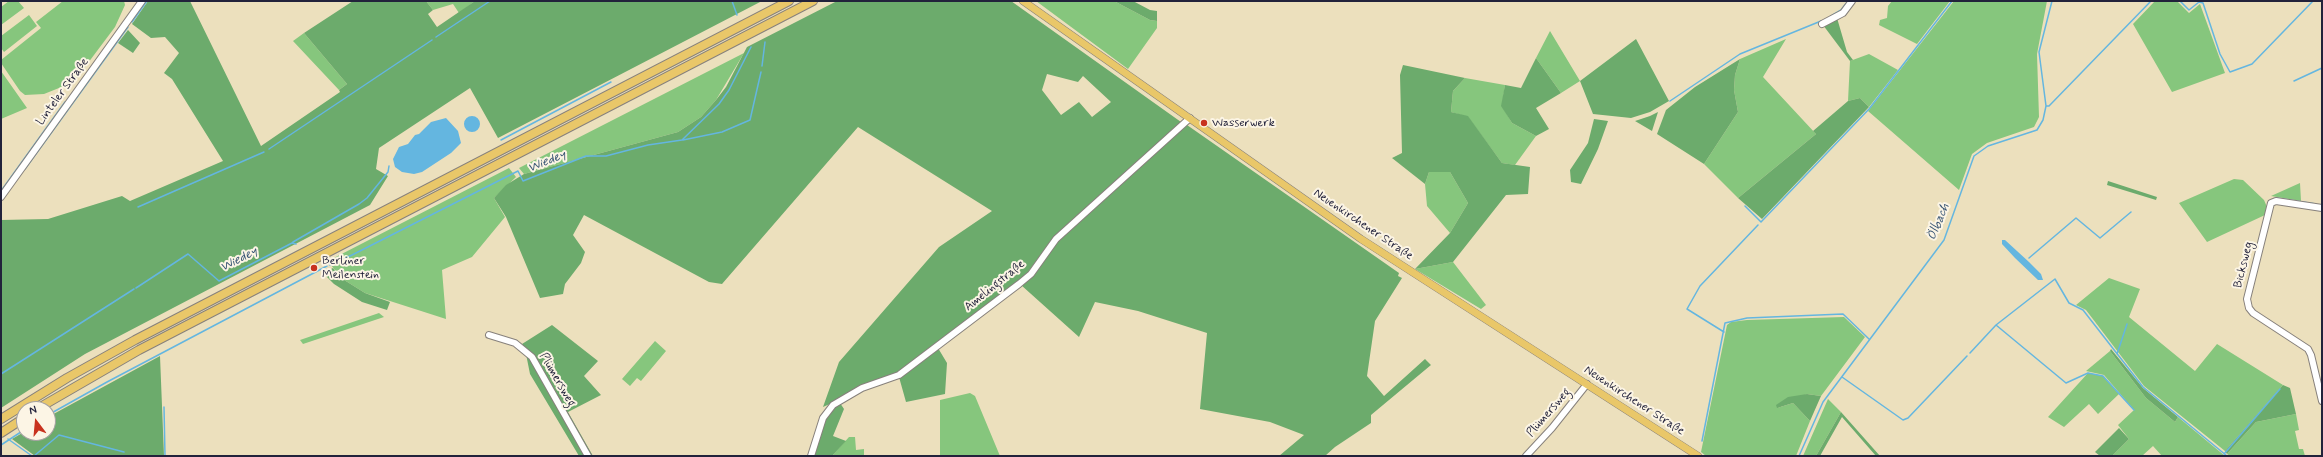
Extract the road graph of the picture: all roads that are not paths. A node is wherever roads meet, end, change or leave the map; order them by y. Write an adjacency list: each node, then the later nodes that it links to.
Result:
1 (142, 1): 8 (street, Linteler Straße)
2 (789, 1): 14 (highway)
3 (813, 1): 13 (highway)
4 (1023, 1): 7 (main road, Neuenkirchener Straße)
5 (1852, 1): 6 (street)
6 (1822, 24)
7 (1190, 118): 11 (main road, Neuenkirchener Straße); 18 (street, Amelingstraße)
8 (1, 197)
9 (2322, 208): 12 (street, Bicksweg)
10 (489, 335): 17 (street, Plümersweg)
11 (1587, 384): 19 (street, Plümersweg); 20 (main road, Neuenkirchener Straße)
12 (2322, 400)
13 (52, 401)
14 (1, 419)
15 (16, 423): 16 (highway)
16 (1, 433)
17 (588, 456)
18 (811, 456)
19 (1526, 456)
20 (1698, 456)

